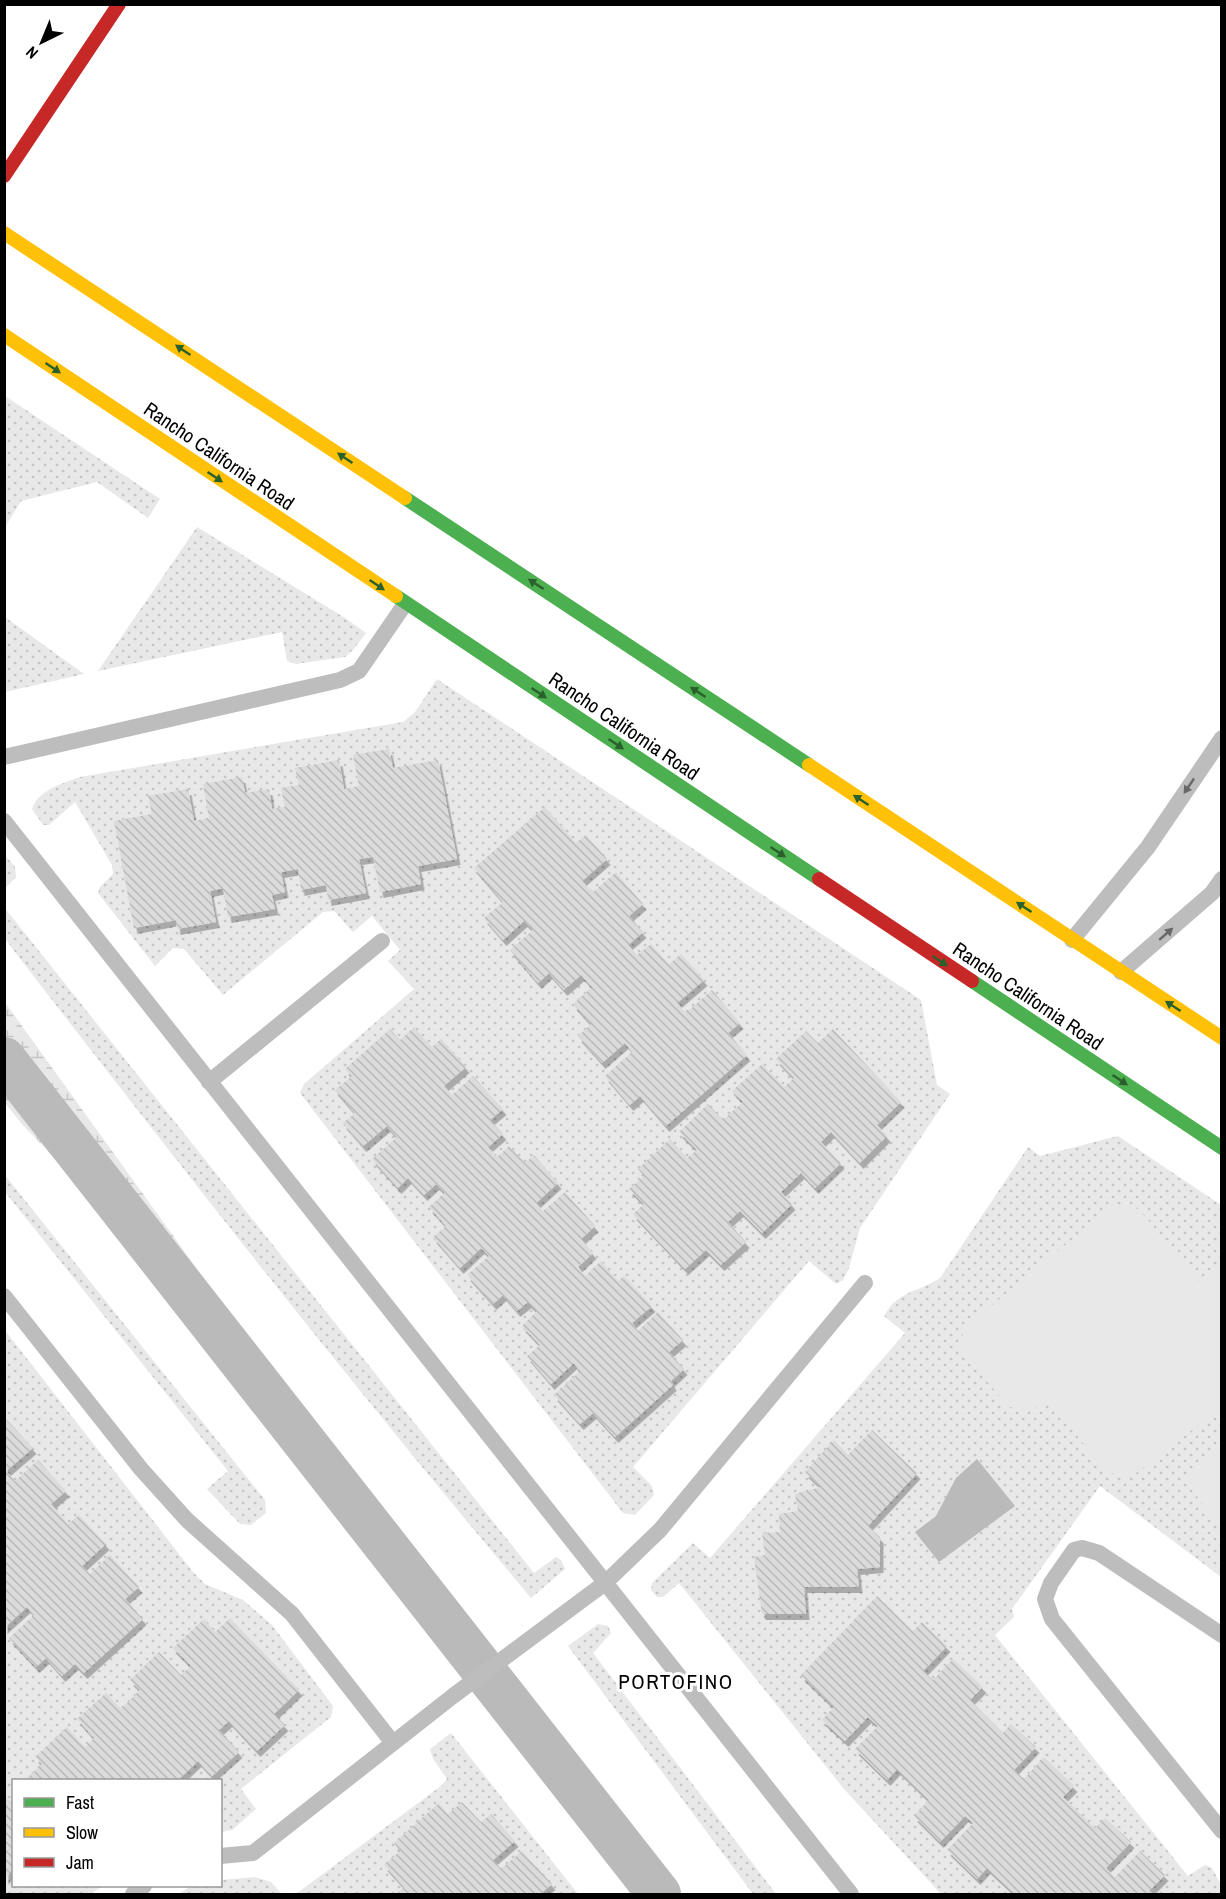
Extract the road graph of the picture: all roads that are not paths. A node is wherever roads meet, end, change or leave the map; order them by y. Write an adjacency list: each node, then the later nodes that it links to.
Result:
1 (119, 4): 2 (main road)
2 (4, 176)
3 (4, 233): 10 (main road, one-way to 3)
4 (4, 335): 5 (main road, Rancho California Road, one-way to 5)
5 (405, 604): 7 (lane); 15 (main road, Rancho California Road, one-way to 15)
6 (1221, 738): 10 (lane, one-way to 10)
7 (4, 756)
8 (4, 821): 14 (lane)
9 (1221, 879): 12 (lane, one-way to 9)
10 (1072, 940): 12 (main road)
11 (382, 941): 14 (lane)
12 (1121, 972): 13 (main road, one-way to 12)
13 (1221, 1038)
14 (209, 1082): 18 (lane)
15 (1221, 1149)
16 (865, 1283): 18 (lane)
17 (4, 1296): 20 (lane)
18 (604, 1583): 20 (lane); 23 (lane)
19 (1221, 1635): 21 (lane)
20 (393, 1743): 22 (lane)
21 (1221, 1831)
22 (222, 1856)
23 (851, 1894)

